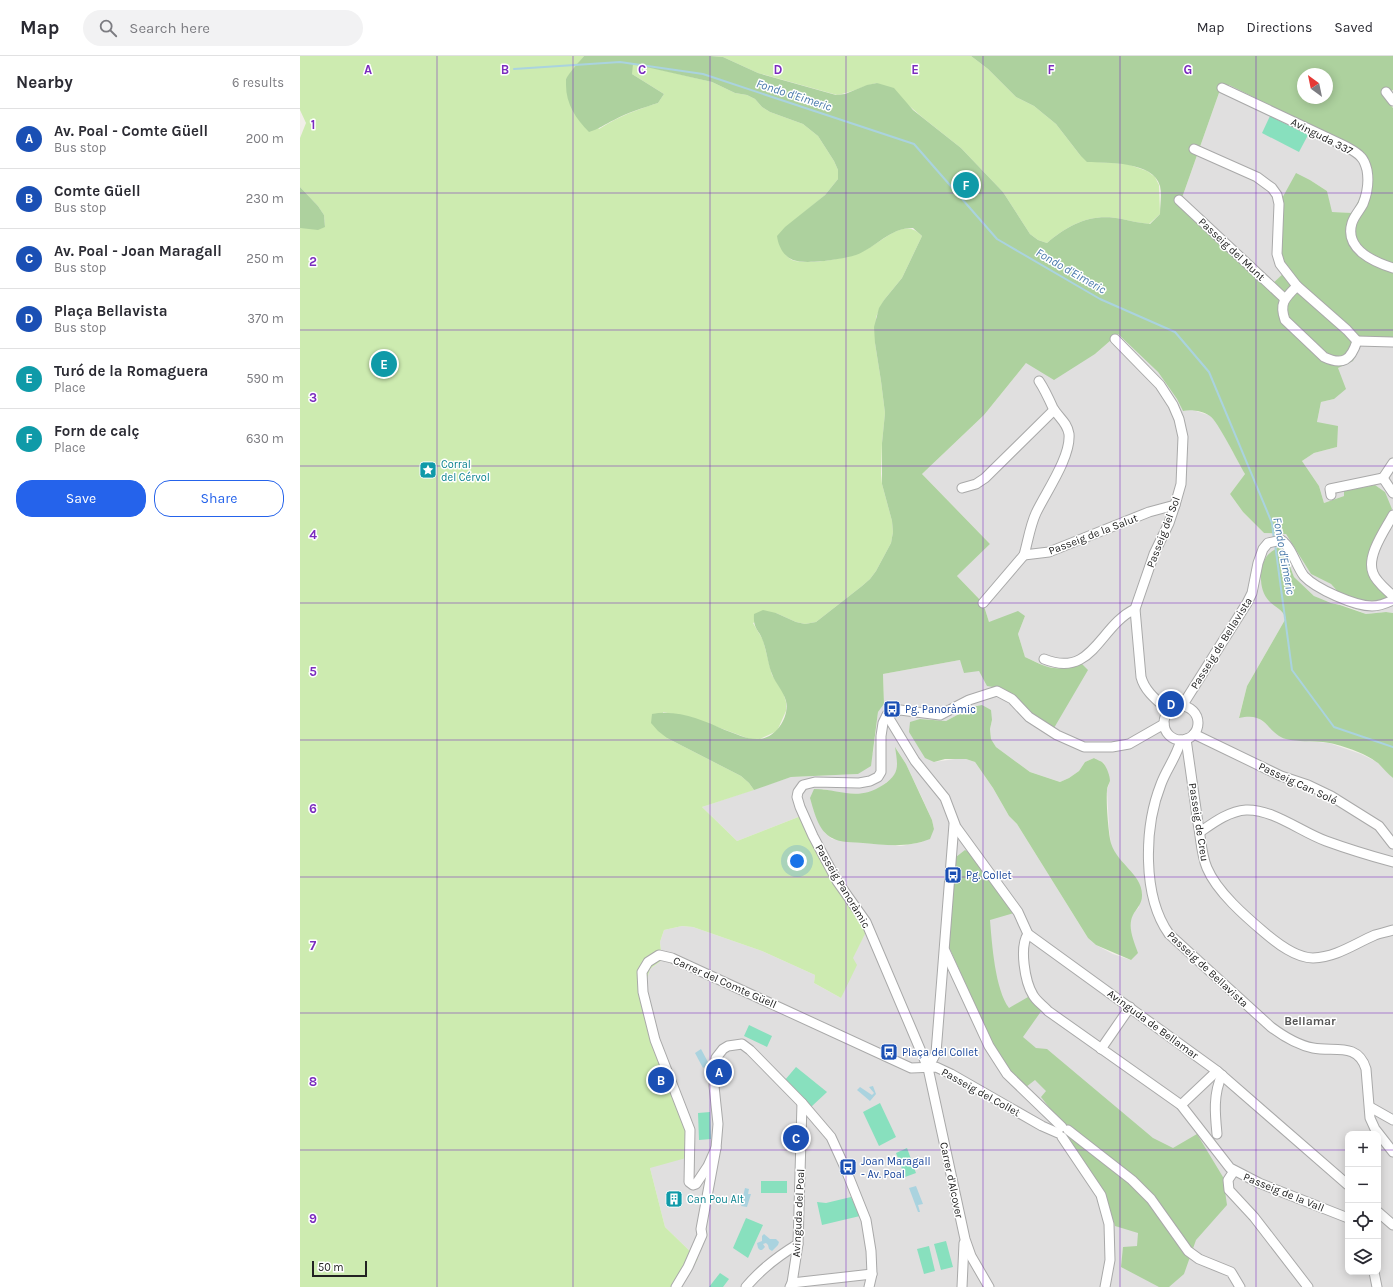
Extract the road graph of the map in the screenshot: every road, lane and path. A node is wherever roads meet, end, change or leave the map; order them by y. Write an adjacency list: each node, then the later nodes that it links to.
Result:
1 (1222, 88): 6 (street, Avinguda 337)
2 (1386, 92): 3 (street)
3 (1393, 100)
4 (1194, 149): 7 (street)
5 (1179, 200): 8 (street, Passeig del Munt)
6 (1393, 268)
7 (1297, 286): 8 (street); 10 (street)
8 (1284, 298): 10 (street)
9 (1116, 338): 19 (street, Passeig del Sol)
10 (1357, 342): 11 (street)
11 (1393, 342)
12 (1039, 381): 13 (street)
13 (1054, 410): 16 (street); 21 (street)
14 (1393, 463): 15 (street)
15 (1383, 478): 17 (street); 18 (street)
16 (962, 488)
17 (1393, 493)
18 (1331, 495)
19 (1175, 505): 21 (street, Passeig de la Salut); 25 (street, Passeig del Sol)
20 (1393, 516): 22 (street)
21 (1024, 554): 24 (street)
22 (1393, 596)
23 (1393, 600): 27 (street, Passeig de Bellavista)
24 (983, 603)
25 (1135, 609): 26 (street); 28 (street, Passeig del Sol)
26 (1044, 659)
27 (1182, 706): 28 (street); 31 (street)
28 (1169, 712): 30 (street)
29 (887, 715): 30 (street); 33 (street, Avinguda de Bellamar); 46 (street, Passeig Panoràmic)
30 (1164, 724): 32 (street)
31 (1194, 734): 32 (street); 35 (street, Passeig Can Solé)
32 (1183, 740): 34 (street, Passeig de Creu); 50 (street, Passeig de Bellavista)
33 (954, 824): 36 (street, Avinguda de Bellamar); 37 (street, Passeig del Collet)
34 (1200, 832): 38 (street); 39 (street, Passeig de Creu)
35 (1393, 844)
36 (974, 851): 37 (street); 40 (street, Avinguda de Bellamar)
37 (951, 855): 41 (street, Passeig del Collet)
38 (1393, 862)
39 (1393, 930)
40 (1032, 937): 44 (street, Avinguda de Bellamar); 45 (street, Passeig de la Vall)
41 (944, 949): 42 (street); 43 (street, Passeig del Collet)
42 (952, 967): 43 (street); 52 (street)
43 (942, 971): 46 (street, Passeig del Collet)
44 (1130, 1008): 45 (street); 47 (street, Avinguda de Bellamar)
45 (1101, 1049): 49 (street, Passeig de la Vall)
46 (928, 1068): 52 (street, Passeig del Collet); 54 (street, Carrer del Comte Güell); 61 (street, Carrer d'Alcover)
47 (1219, 1073): 49 (street); 53 (street); 57 (street, Avinguda de Bellamar)
48 (802, 1103): 54 (street); 62 (street, Avinguda del Poal); 63 (street)
49 (1180, 1105): 56 (street, Passeig de la Vall)
50 (1370, 1106): 51 (street); 55 (street)
51 (1393, 1120)
52 (1063, 1132): 72 (street); 73 (street)
53 (1217, 1134)
54 (716, 1148): 66 (street)
55 (1393, 1152)
56 (1234, 1170): 59 (street, Passeig de la Vall); 74 (street)
57 (1345, 1182)
58 (1381, 1215): 60 (street)
59 (1345, 1217)
60 (1393, 1225)
61 (965, 1240): 70 (street); 71 (street, Carrer d'Alcover)
62 (798, 1244): 65 (street, Avinguda del Poal); 67 (street)
63 (872, 1274): 65 (street); 68 (street); 69 (street)
64 (1375, 1275): 75 (street)
65 (791, 1285)
66 (676, 1287)
67 (746, 1287)
68 (869, 1287)
69 (875, 1287)
70 (962, 1287)
71 (989, 1287)
72 (1104, 1287)
73 (1240, 1287)
74 (1308, 1287)
75 (1377, 1287)

